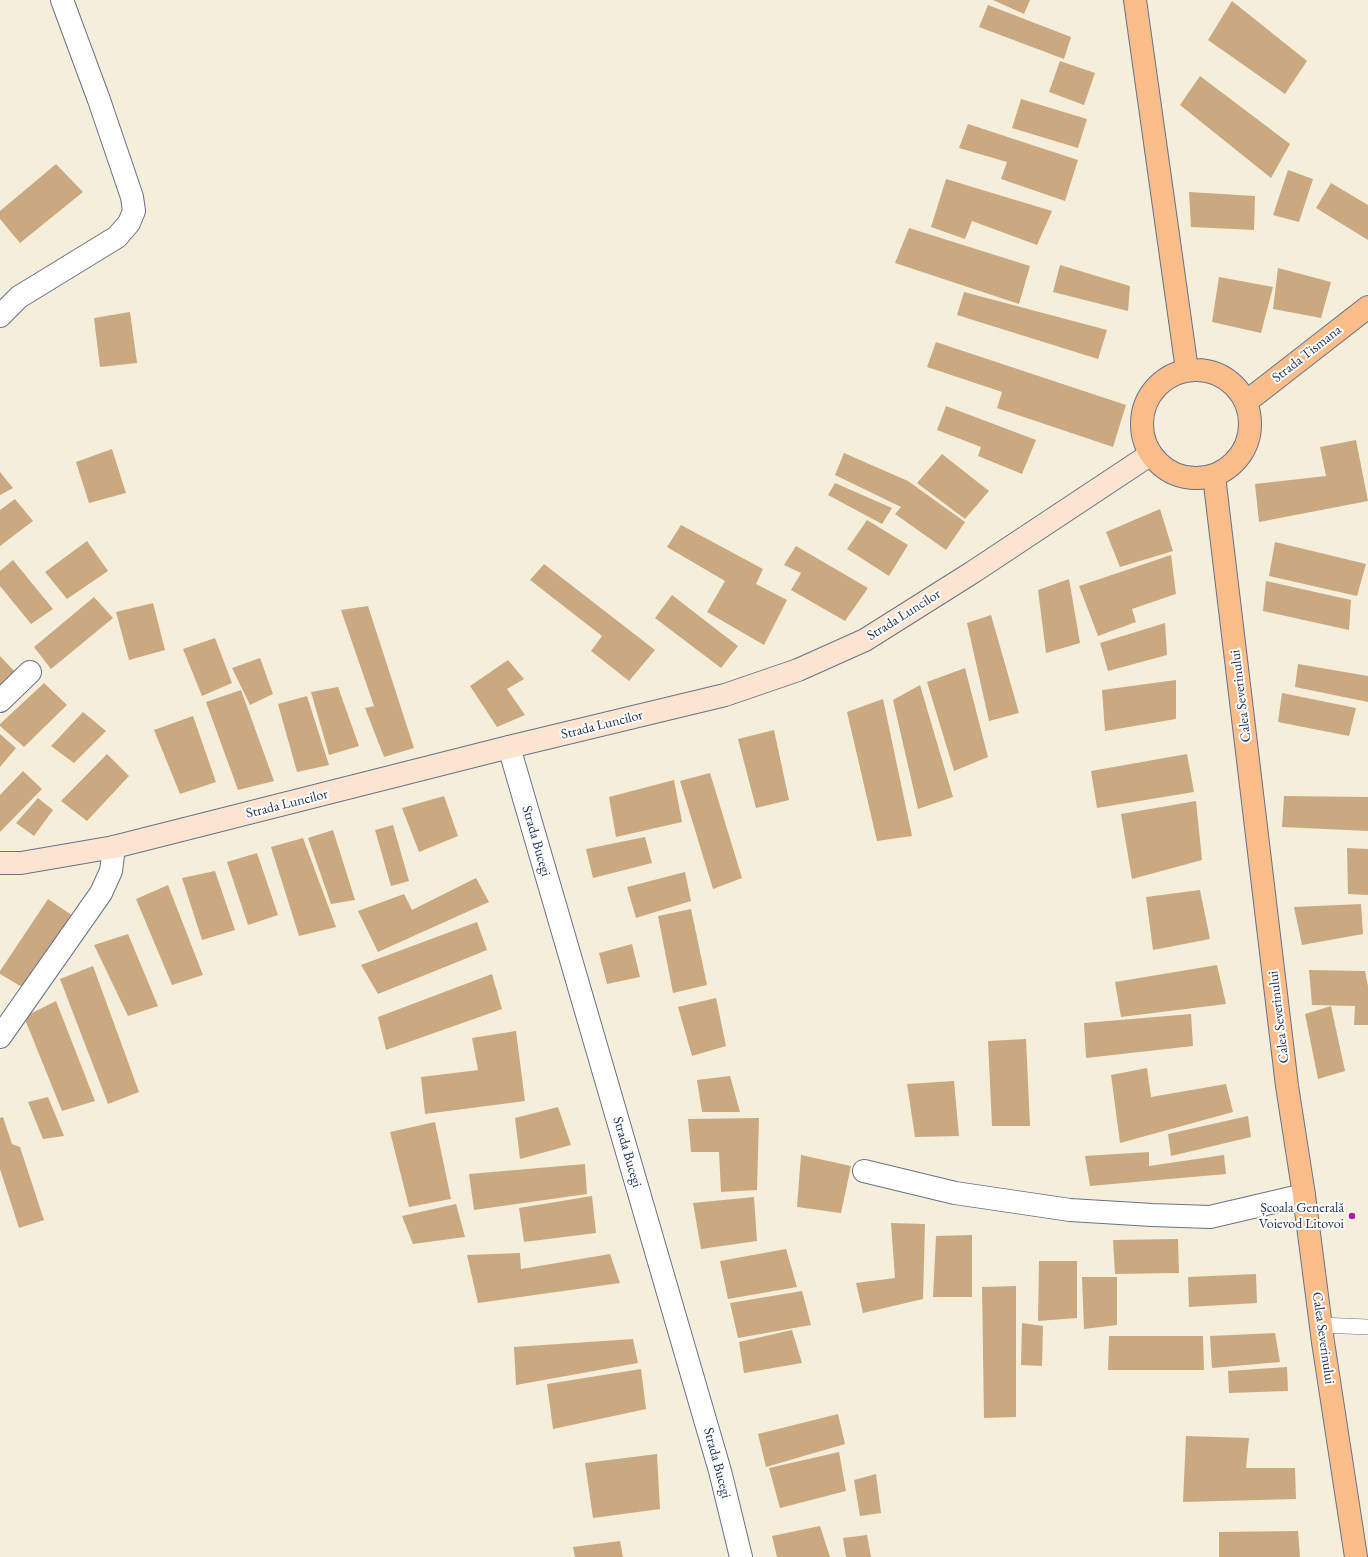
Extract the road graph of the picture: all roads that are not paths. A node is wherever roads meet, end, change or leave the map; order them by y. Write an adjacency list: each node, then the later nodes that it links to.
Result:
1 (62, 0): 4 (street)
2 (1135, 0): 5 (main road)
3 (1368, 307): 6 (main road, Strada Tismana)
4 (0, 316)
5 (1187, 370): 6 (main road); 7 (main road)
6 (1246, 402): 8 (main road)
7 (1151, 454): 8 (main road); 11 (main road, Strada Luncilor)
8 (1214, 476): 16 (main road, Calea Severinului)
9 (30, 672): 10 (street)
10 (0, 701)
11 (509, 747): 12 (main road, Strada Luncilor); 19 (street, Strada Bucegi)
12 (114, 848): 13 (main road, Strada Luncilor); 14 (street)
13 (0, 863)
14 (0, 1037)
15 (864, 1171): 16 (street)
16 (1304, 1195): 17 (main road, Calea Severinului)
17 (1320, 1325): 18 (lane); 20 (main road, Calea Severinului)
18 (1368, 1327)
19 (741, 1557)
20 (1356, 1557)

